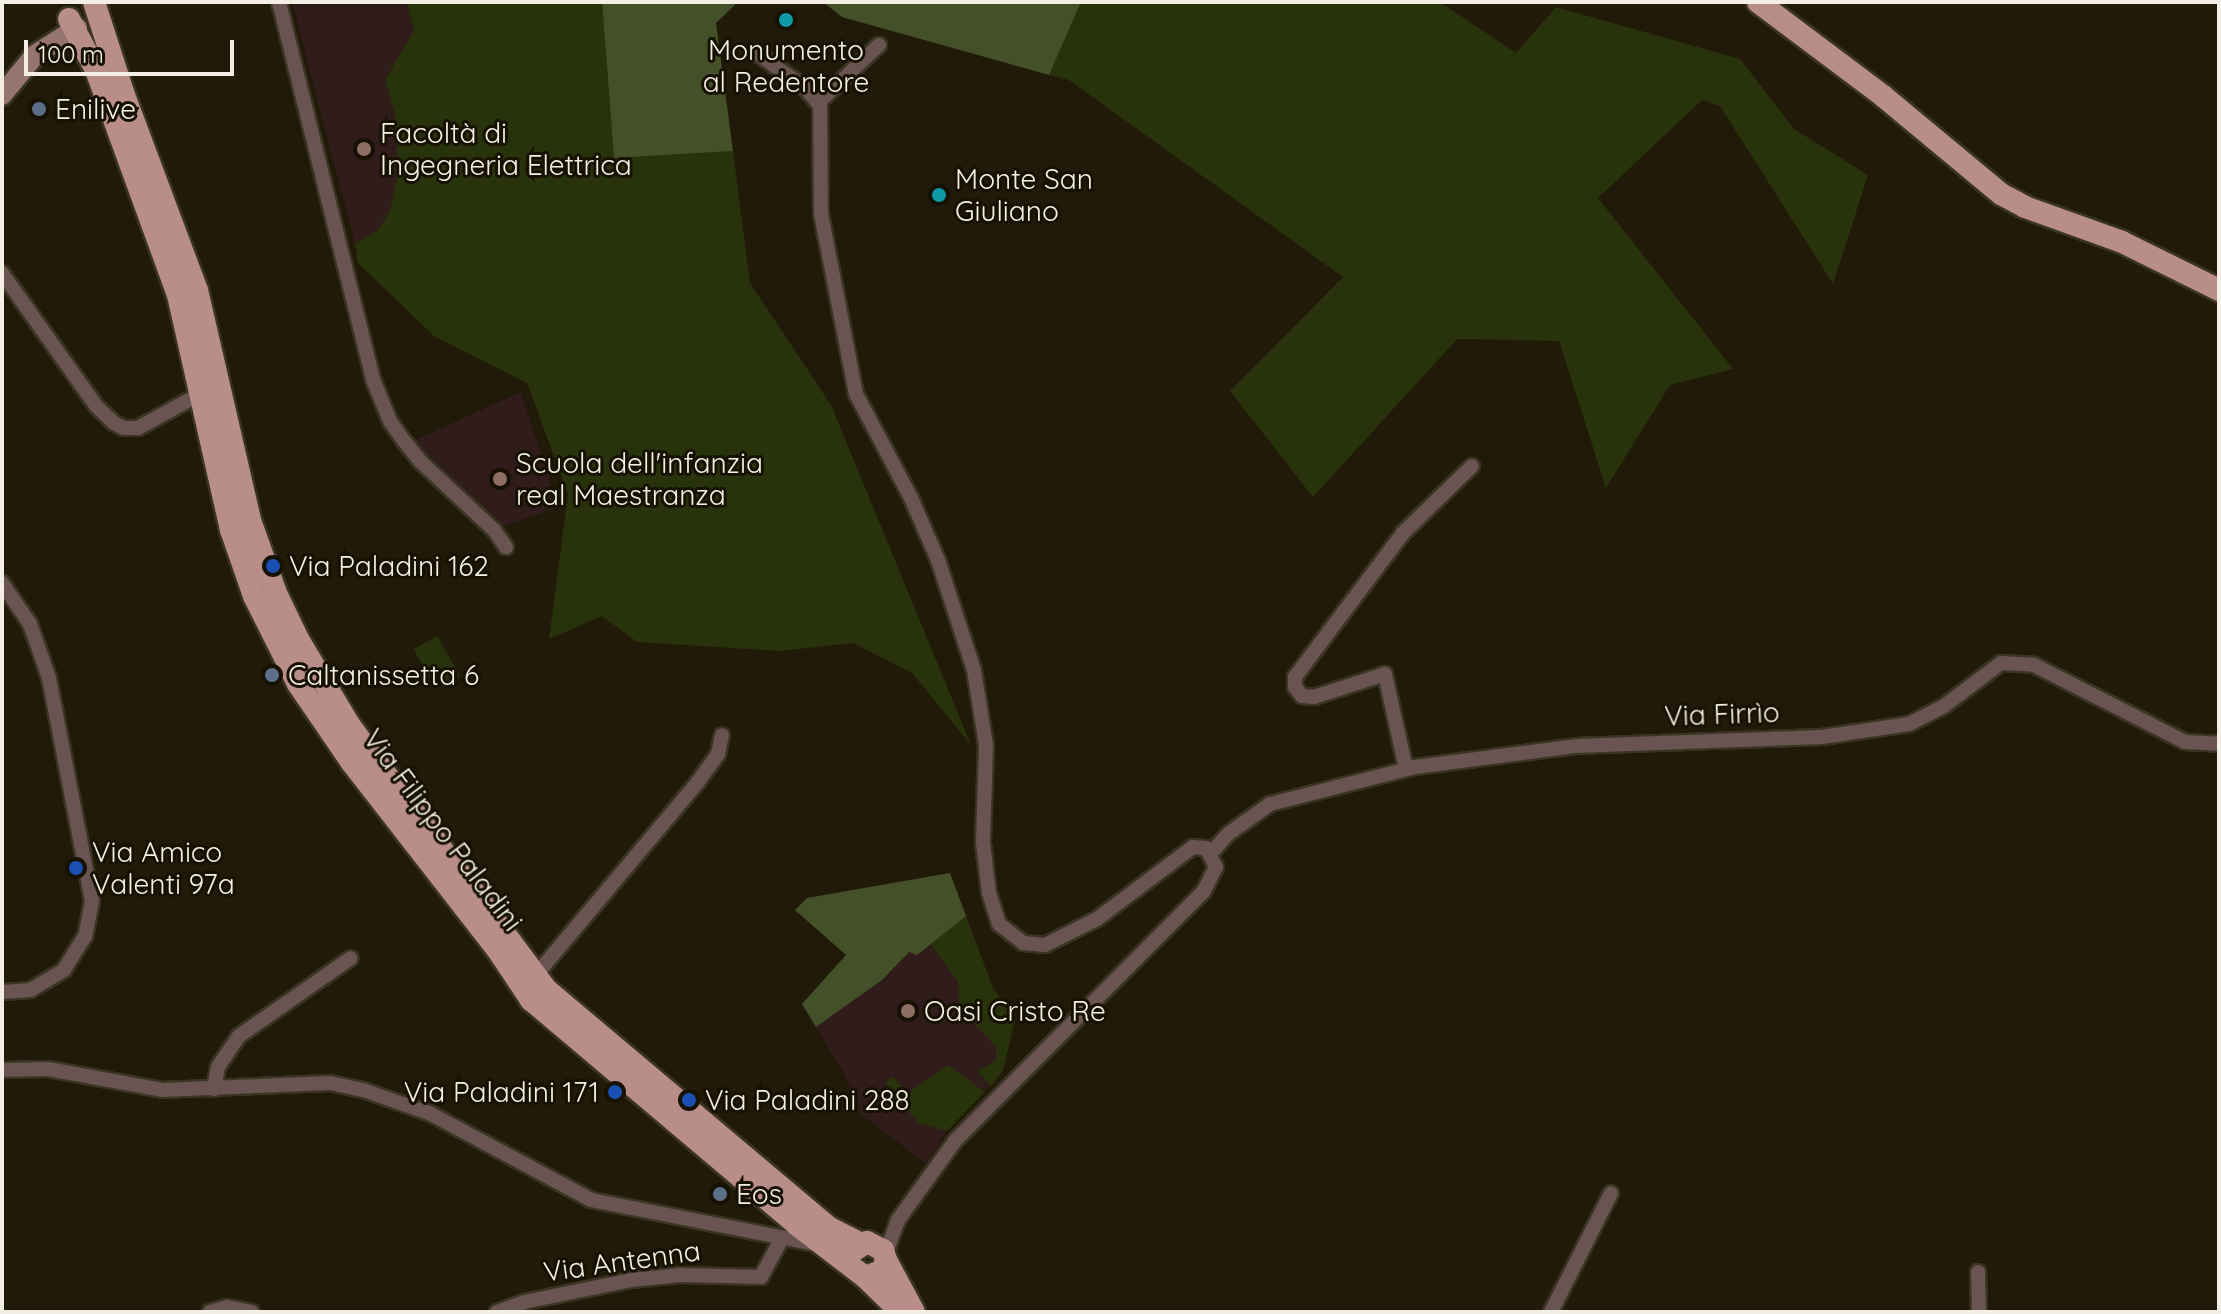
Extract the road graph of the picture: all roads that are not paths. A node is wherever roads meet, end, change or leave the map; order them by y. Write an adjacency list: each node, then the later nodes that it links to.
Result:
1 (279, 2): 12 (street)
2 (1758, 2): 9 (main road)
3 (80, 12): 6 (main road); 10 (main road, Via Filippo Paladini); 19 (main road, Via Filippo Paladini)
4 (879, 45): 7 (street)
5 (757, 53): 7 (street)
6 (2, 95)
7 (819, 107): 17 (street)
8 (2, 273): 10 (street)
9 (2219, 290)
10 (202, 393): 27 (main road, Via Filippo Paladini)
11 (1472, 466): 16 (street)
12 (506, 547)
13 (2, 583): 20 (street)
14 (722, 735): 19 (street)
15 (2219, 744): 16 (street, Via Firrìo)
16 (1406, 769): 17 (street, Via Firrìo)
17 (1211, 853): 24 (street)
18 (351, 958): 22 (street)
19 (536, 975): 26 (main road, Via Filippo Paladini)
20 (2, 992)
21 (2, 1070): 22 (street)
22 (214, 1089): 25 (street)
23 (1611, 1193): 36 (street)
24 (898, 1220): 26 (street); 28 (street)
25 (782, 1238): 27 (street); 33 (street, Via Antenna)
26 (861, 1244): 27 (street); 28 (main road); 30 (main road)
27 (822, 1245): 30 (main road, Via Filippo Paladini)
28 (886, 1258): 30 (main road); 35 (main road)
29 (1978, 1272): 37 (street)
30 (860, 1274): 34 (main road, Via Filippo Paladini)
31 (210, 1312): 32 (street)
32 (252, 1312)
33 (497, 1312)
34 (901, 1312)
35 (914, 1312)
36 (1551, 1312)
37 (1979, 1312)

